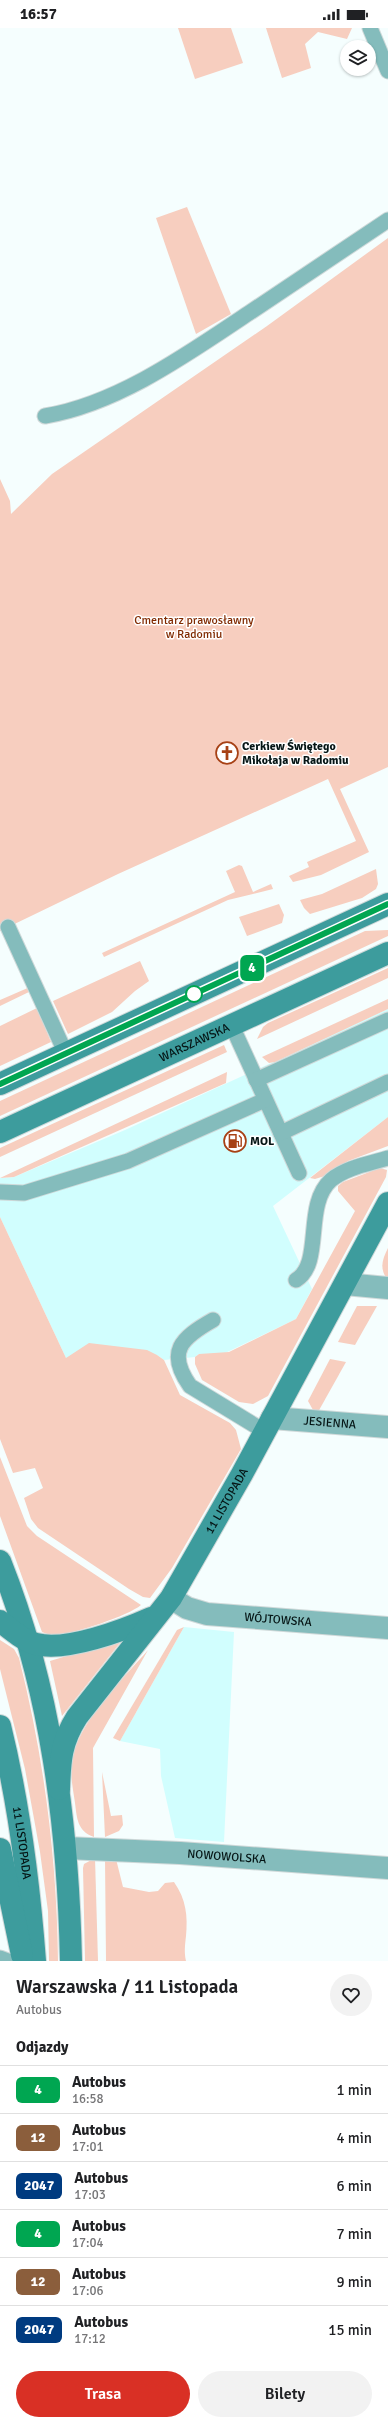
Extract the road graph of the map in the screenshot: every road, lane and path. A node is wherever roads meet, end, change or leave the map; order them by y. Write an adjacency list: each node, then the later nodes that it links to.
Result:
1 (370, 28): 2 (lane)
2 (388, 71)
3 (388, 220): 4 (lane)
4 (46, 416)
5 (383, 910): 10 (main road)
6 (8, 927): 10 (lane)
7 (388, 953): 9 (main road, WARSZAWSKA)
8 (388, 1020): 11 (lane)
9 (232, 1026): 11 (lane); 15 (main road, WARSZAWSKA)
10 (66, 1054): 13 (main road)
11 (256, 1080): 14 (lane)
12 (388, 1082): 16 (lane)
13 (0, 1084)
14 (265, 1100): 16 (lane); 19 (lane)
15 (0, 1132)
16 (281, 1133): 18 (lane)
17 (388, 1158): 21 (lane)
18 (299, 1172)
19 (0, 1192)
20 (388, 1203): 22 (main road, 11 LISTOPADA)
21 (296, 1280)
22 (345, 1284): 23 (street); 25 (main road, 11 LISTOPADA)
23 (388, 1288)
24 (213, 1320): 25 (lane)
25 (268, 1425): 26 (street, JESIENNA); 28 (main road, 11 LISTOPADA)
26 (388, 1428)
27 (0, 1561): 32 (main road, 11 LISTOPADA)
28 (171, 1598): 29 (main road, 11 LISTOPADA); 31 (street, WÓJTOWSKA)
29 (154, 1617): 32 (main road); 34 (main road, 11 LISTOPADA)
30 (0, 1621): 32 (main road)
31 (388, 1628)
32 (28, 1640): 34 (main road, 11 LISTOPADA)
33 (0, 1726): 41 (main road, 11 LISTOPADA)
34 (59, 1789): 35 (main road, 11 LISTOPADA)
35 (66, 1848): 37 (street, NOWOWOLSKA); 42 (main road, 11 LISTOPADA)
36 (0, 1849): 40 (main road)
37 (388, 1868)
38 (0, 1958): 39 (lane)
39 (8, 1961)
40 (23, 1961)
41 (35, 1961)
42 (71, 1961)

